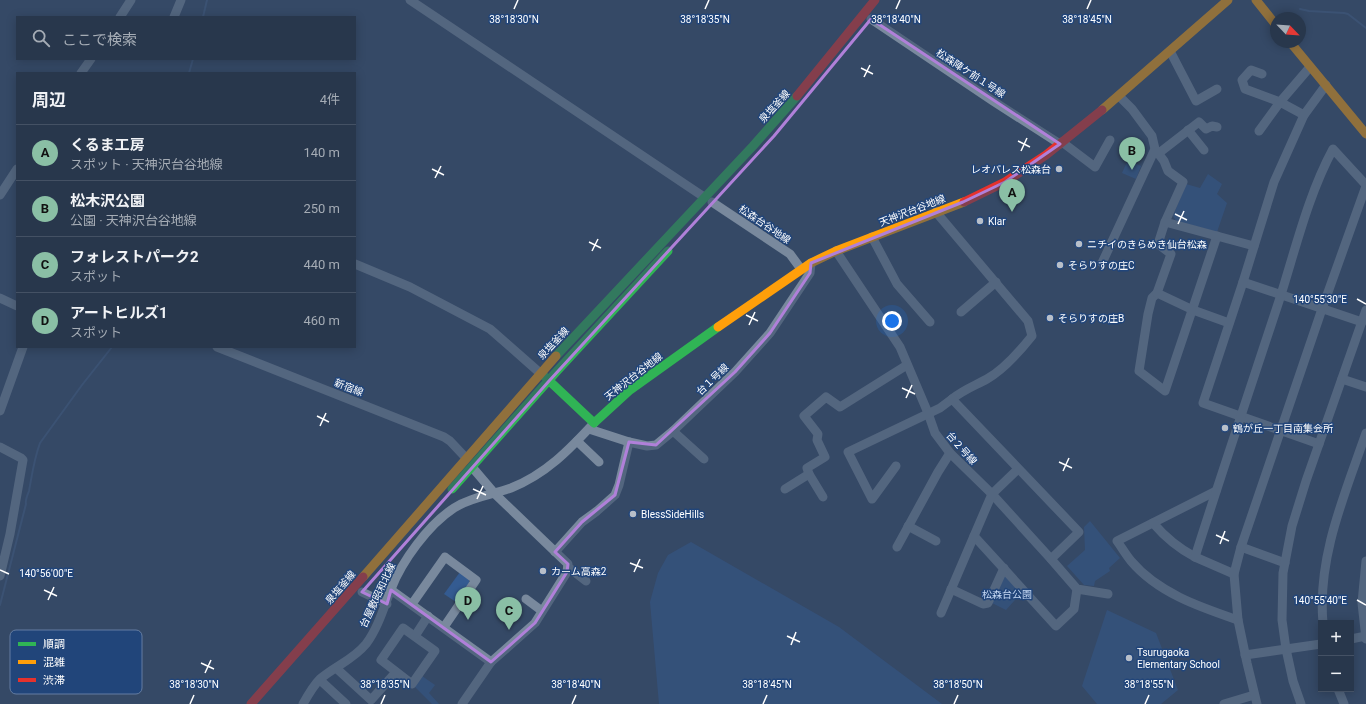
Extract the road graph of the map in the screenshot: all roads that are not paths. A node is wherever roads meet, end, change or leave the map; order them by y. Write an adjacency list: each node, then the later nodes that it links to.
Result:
1 (131, 0): 7 (street)
2 (181, 0): 8 (street)
3 (410, 0): 34 (street, 松森台谷地線)
4 (1228, 0): 12 (main road, 天神沢台谷地線)
5 (1256, 0): 9 (main road)
6 (879, 2): 10 (main road, 泉塩釜線); 34 (main road, 泉塩釜線)
7 (121, 16)
8 (174, 16)
9 (1270, 18)
10 (869, 23): 28 (street, 松森陣ケ前１号線)
11 (1295, 48): 14 (main road)
12 (1170, 51): 19 (street); 20 (main road, 天神沢台谷地線)
13 (90, 60): 15 (street)
14 (1310, 67): 18 (main road); 21 (street)
15 (85, 71)
16 (1262, 74): 21 (street)
17 (818, 84): 34 (main road, 泉塩釜線)
18 (1326, 85): 22 (street); 26 (main road)
19 (1217, 89)
20 (1119, 96): 28 (main road, 天神沢台谷地線); 30 (street)
21 (1280, 102): 22 (street); 25 (street)
22 (1304, 115): 41 (street)
23 (1217, 127): 24 (street)
24 (1188, 130): 29 (street); 30 (street)
25 (1259, 131)
26 (1366, 134)
27 (1110, 140): 28 (street, 松森陣ケ前１号線)
28 (1061, 143): 35 (main road, 天神沢台谷地線)
29 (1204, 150)
30 (1157, 151): 36 (street); 45 (street)
31 (16, 171): 33 (street)
32 (1366, 185): 50 (street); 53 (street)
33 (0, 195)
34 (708, 200): 37 (main road, 泉塩釜線); 46 (street, 松森台谷地線); 63 (main road, 泉塩釜線)
35 (936, 212): 39 (main road, 天神沢台谷地線); 47 (street)
36 (1165, 222): 38 (street); 49 (street)
37 (687, 230)
38 (1217, 236): 41 (street); 54 (street)
39 (872, 237): 42 (main road, 天神沢台谷地線); 57 (street)
40 (672, 246): 65 (main road)
41 (1254, 246): 48 (street)
42 (836, 251): 43 (main road, 天神沢台谷地線); 62 (street, 台２号線)
43 (811, 263): 46 (main road, 天神沢台谷地線); 72 (street, 台１号線)
44 (356, 264): 63 (street)
45 (1102, 264)
46 (801, 269): 71 (main road, 天神沢台谷地線)
47 (996, 282): 56 (street); 67 (street)
48 (1243, 282): 50 (street); 59 (street)
49 (1157, 293): 54 (street); 54 (street)
50 (1281, 295): 53 (street); 70 (street)
51 (0, 298): 52 (street)
52 (16, 306)
53 (1322, 308): 58 (street); 73 (street)
54 (1193, 310): 59 (street)
55 (1366, 310): 58 (street)
56 (962, 312)
57 (930, 322)
58 (1362, 322): 64 (street)
59 (1229, 323): 70 (street)
60 (23, 348): 68 (street)
61 (219, 348): 80 (street, 新宿線)
62 (907, 365): 69 (street, 台２号線); 86 (street)
63 (540, 373): 65 (main road); 80 (main road, 泉塩釜線)
64 (1342, 379): 66 (street); 77 (street)
65 (549, 381): 71 (main road); 84 (main road)
66 (1366, 387)
67 (952, 399): 69 (street); 85 (street)
68 (0, 411)
69 (928, 413): 79 (street, 台２号線); 83 (street)
70 (1241, 417): 73 (street); 88 (street)
71 (591, 426): 75 (street, 台屋敷昭和北線); 76 (street, 台１号線)
72 (673, 431): 76 (street, 台１号線); 81 (street)
73 (1281, 431): 77 (street); 98 (street)
74 (1366, 433): 121 (street)
75 (577, 441): 82 (street); 89 (street, 台屋敷昭和北線)
76 (629, 442): 99 (street)
77 (1319, 444): 103 (street)
78 (0, 447): 107 (street)
79 (950, 453): 90 (street, 台２号線); 94 (street)
80 (466, 458): 135 (main road, 泉塩釜線)
81 (704, 459)
82 (599, 462)
83 (896, 466)
84 (472, 467): 89 (street); 92 (main road)
85 (1018, 469): 90 (street); 101 (street)
86 (809, 474): 87 (street); 91 (street)
87 (784, 489)
88 (1216, 491): 93 (street); 100 (street)
89 (495, 494): 99 (street); 111 (street, 台屋敷昭和北線)
90 (992, 494): 95 (street); 101 (street, 台２号線)
91 (823, 497)
92 (445, 498)
93 (1153, 523): 100 (street); 120 (street)
94 (908, 526): 96 (street); 97 (street)
95 (974, 536): 105 (street); 109 (street)
96 (936, 541)
97 (897, 547)
98 (1242, 547): 103 (street); 106 (street)
99 (555, 552): 104 (street)
100 (1195, 557): 106 (street)
101 (1051, 559): 110 (street, 台２号線)
102 (1366, 561): 124 (street)
103 (1285, 563): 127 (street)
104 (568, 567): 108 (street); 117 (street)
105 (1004, 568): 109 (street); 110 (street)
106 (1234, 574): 120 (street)
107 (0, 576)
108 (586, 581)
109 (951, 589): 118 (street)
110 (1077, 589): 113 (street)
111 (391, 590): 115 (street, 台屋敷昭和北線); 116 (street)
112 (362, 592): 115 (street)
113 (1108, 594)
114 (526, 599): 117 (street)
115 (387, 604): 130 (street, 台屋敷昭和北線)
116 (412, 604): 119 (street); 122 (street)
117 (542, 611): 129 (street)
118 (941, 613)
119 (428, 616): 122 (street); 123 (street)
120 (1238, 620): 128 (street)
121 (1323, 620)
122 (444, 627): 129 (street)
123 (415, 636): 131 (street); 131 (street)
124 (1366, 637): 125 (street)
125 (1354, 639)
126 (1318, 644): 127 (street)
127 (1286, 649): 128 (street); 140 (street)
128 (1245, 655): 134 (street)
129 (492, 662): 138 (street)
130 (336, 668): 131 (street); 132 (street, 台屋敷昭和北線)
131 (396, 672)
132 (320, 680): 136 (street, 台屋敷昭和北線); 137 (street)
133 (1339, 692): 141 (street)
134 (1256, 700): 139 (street)
135 (251, 704)
136 (303, 704)
137 (346, 704)
138 (462, 704)
139 (1224, 704)
140 (1301, 704)
141 (1344, 704)

